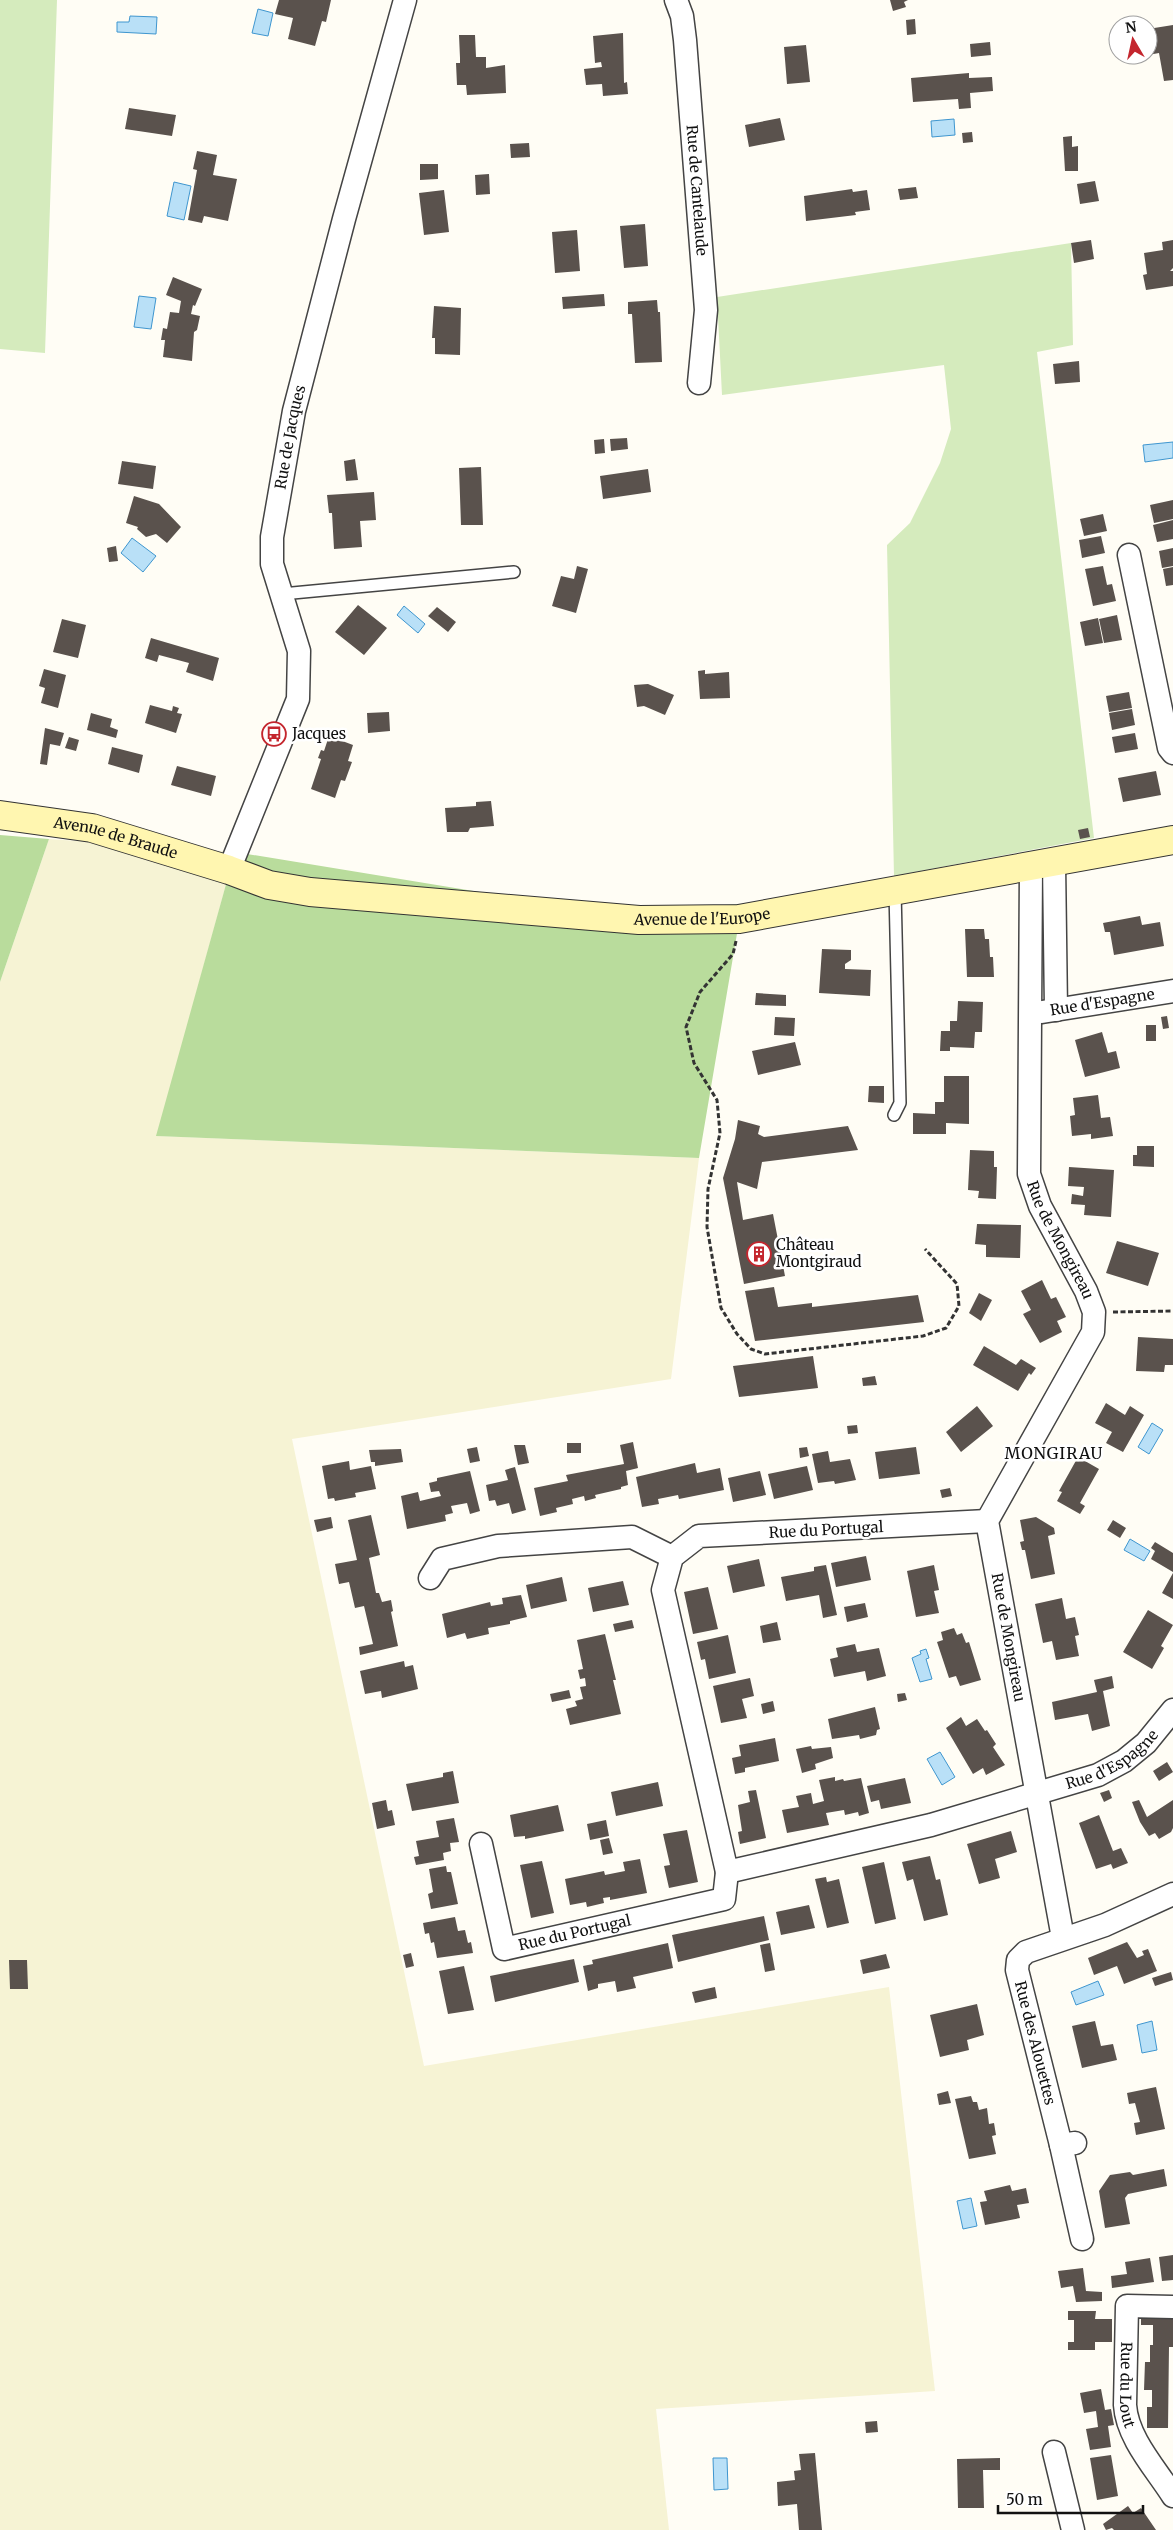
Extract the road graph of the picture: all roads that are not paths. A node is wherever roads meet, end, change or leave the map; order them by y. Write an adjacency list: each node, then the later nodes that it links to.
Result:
1 (405, 0): 6 (street, Rue de Jacques)
2 (676, 0): 3 (street, Rue de Cantelaude)
3 (699, 383)
4 (1129, 555): 7 (street)
5 (514, 572): 6 (lane)
6 (282, 594): 11 (street, Rue de Jacques)
7 (1173, 753)
8 (0, 815): 11 (street, Avenue de Braude)
9 (1173, 840): 10 (street, Avenue de l'Europe)
10 (1042, 865): 12 (street, Avenue de l'Europe); 14 (street); 15 (street, Rue de Mongireau)
11 (229, 870): 12 (street, Avenue de l'Europe)
12 (895, 889): 16 (lane)
13 (1173, 992): 14 (street, Rue d'Espagne)
14 (1056, 1010): 15 (street, Rue d'Espagne)
15 (1031, 1014): 17 (street, Rue de Mongireau)
16 (894, 1115)
17 (987, 1521): 18 (street, Rue du Portugal); 21 (street, Rue de Mongireau)
18 (672, 1557): 19 (street); 23 (street, Rue du Portugal)
19 (430, 1578)
20 (1173, 1710): 21 (street, Rue d'Espagne)
21 (1037, 1793): 23 (street); 25 (street, Rue de Mongireau)
22 (481, 1844): 23 (street, Rue du Portugal)
23 (727, 1872)
24 (1173, 1894): 25 (street, Rue des Alouettes)
25 (1063, 1938): 26 (street, Rue des Alouettes)
26 (1082, 2240)
27 (1173, 2306): 29 (street, Rue du Lout)
28 (1054, 2452): 30 (street)
29 (1173, 2496)
30 (1073, 2530)

